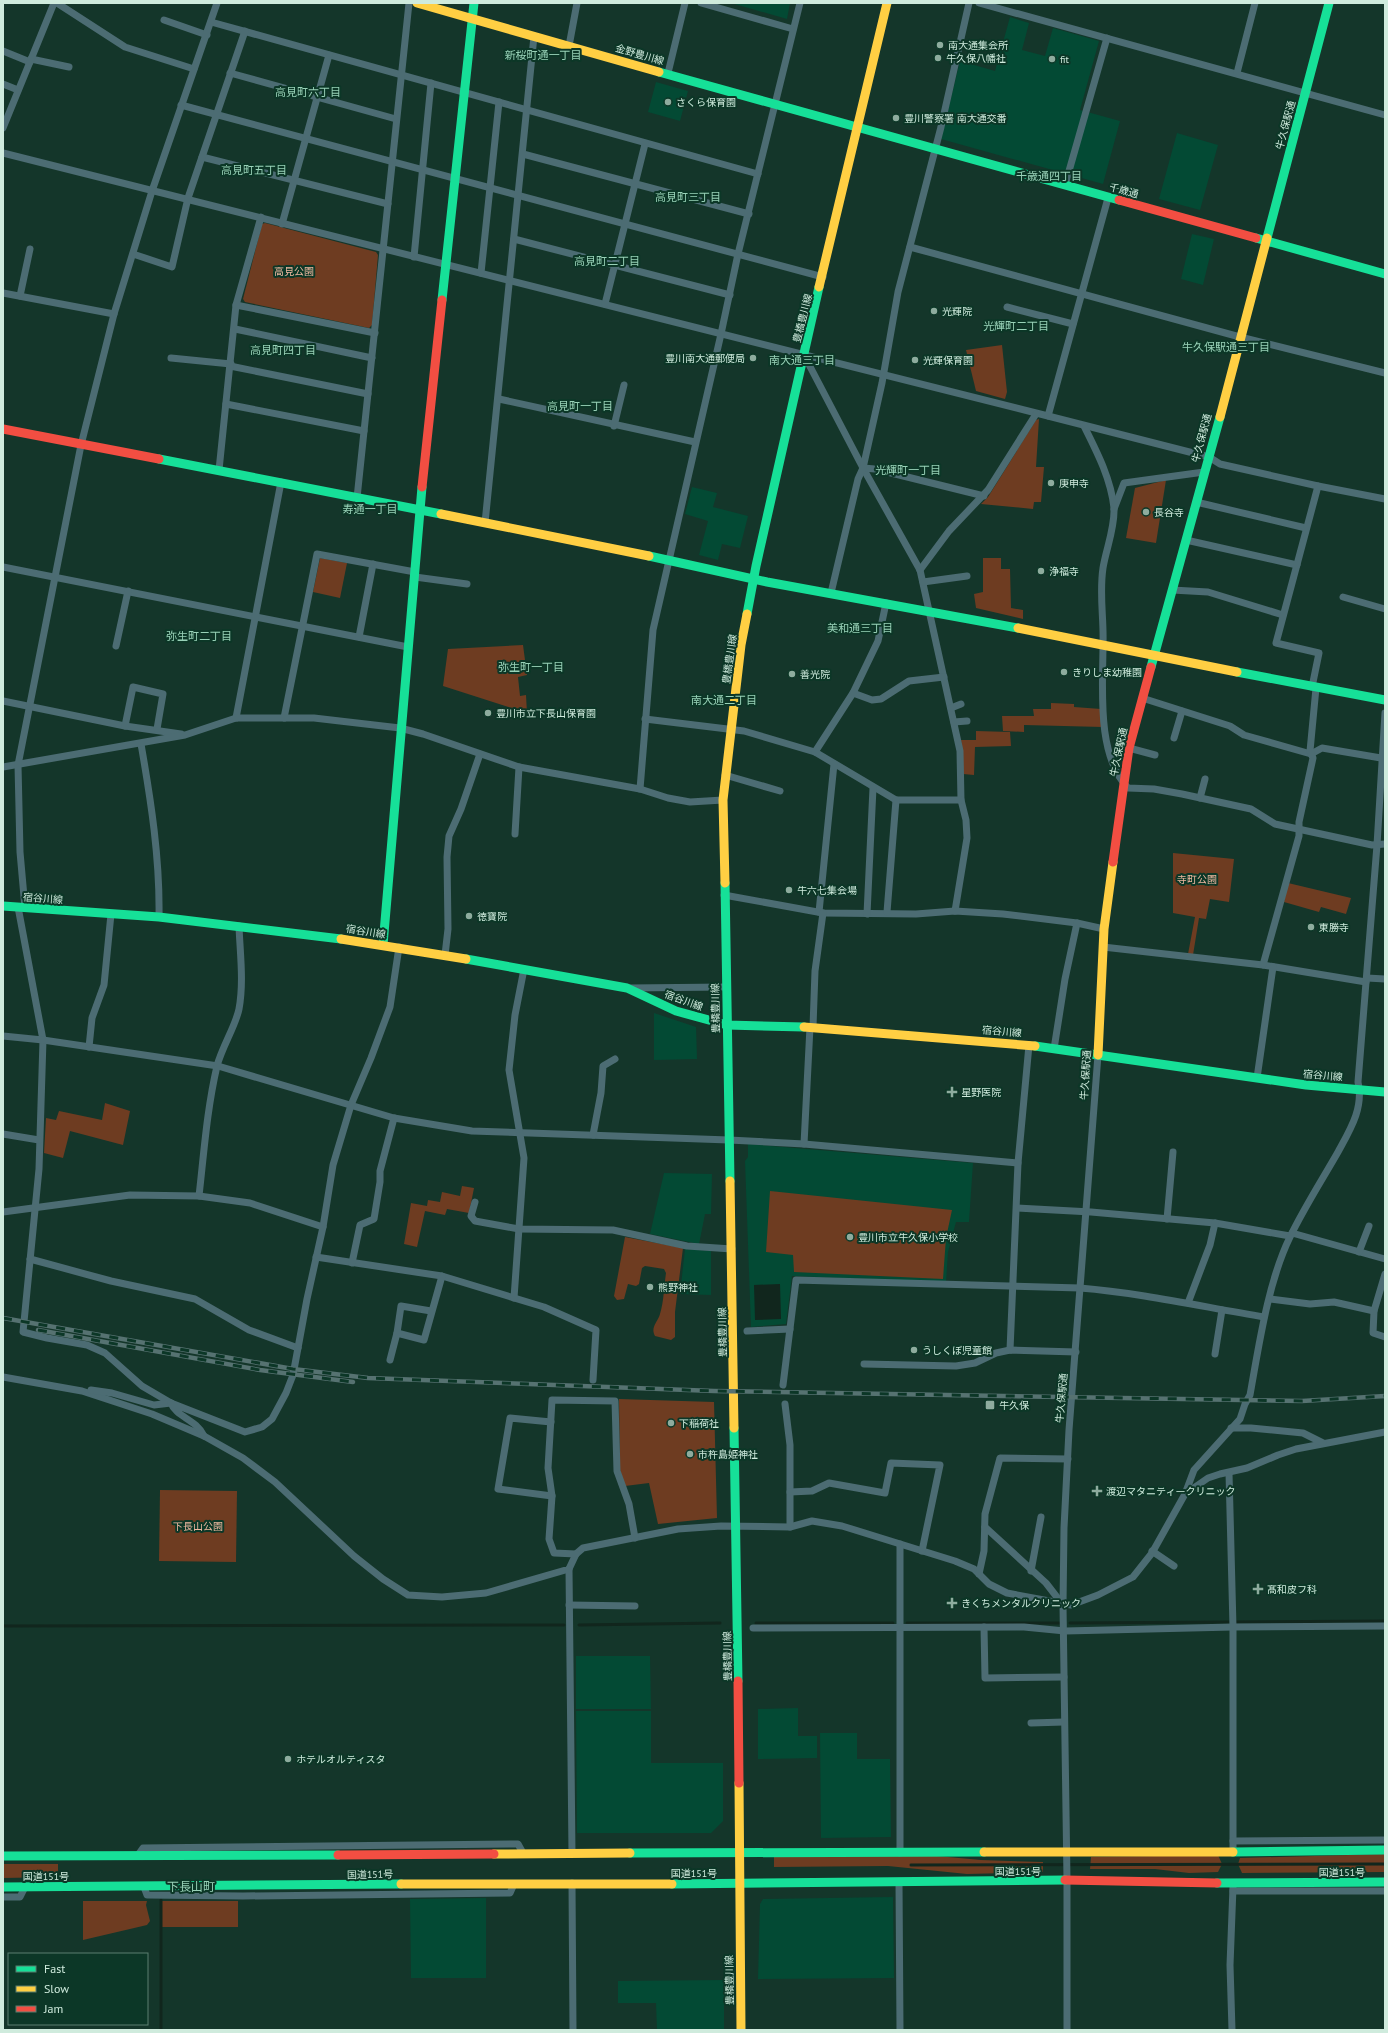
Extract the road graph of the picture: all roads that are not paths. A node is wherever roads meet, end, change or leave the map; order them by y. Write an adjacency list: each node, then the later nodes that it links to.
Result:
1 (54, 3): 27 (street)
2 (57, 3): 29 (street)
3 (217, 3): 18 (street)
4 (409, 3): 33 (street)
5 (418, 3): 16 (main road, 金野豊川線)
6 (474, 3): 16 (main road)
7 (577, 3): 24 (street)
8 (685, 3): 31 (street)
9 (701, 3): 19 (street)
10 (800, 3): 19 (street)
11 (887, 3): 47 (main road, 豊橋豊川線)
12 (968, 3): 51 (street)
13 (979, 3): 23 (street)
14 (1255, 3): 32 (street)
15 (1329, 3): 38 (main road, 牛久保駅通)
16 (472, 18): 22 (main road, 金野豊川線); 37 (main road)
17 (164, 20): 21 (street)
18 (211, 22): 20 (street); 21 (street)
19 (794, 28): 41 (street)
20 (244, 31): 26 (street); 30 (street)
21 (207, 35): 29 (street)
22 (534, 36): 24 (main road, 金野豊川線); 43 (street)
23 (1107, 38): 32 (street); 61 (street)
24 (569, 46): 31 (main road, 金野豊川線)
25 (3, 51): 27 (street)
26 (328, 55): 33 (street); 39 (street)
27 (31, 60): 28 (street); 36 (street)
28 (69, 67)
29 (194, 69): 42 (street)
30 (230, 73): 39 (street); 44 (street)
31 (668, 73): 41 (main road, 金野豊川線)
32 (1237, 73): 38 (street)
33 (400, 75): 34 (street); 46 (street)
34 (430, 83): 37 (street); 56 (street)
35 (3, 84): 36 (street)
36 (18, 90): 48 (street)
37 (463, 92): 40 (street); 58 (main road)
38 (1305, 93): 45 (street); 73 (main road, 牛久保駅通)
39 (316, 97): 46 (street); 49 (street)
40 (498, 102): 43 (street); 62 (street)
41 (775, 104): 47 (main road, 金野豊川線); 57 (street)
42 (181, 105): 44 (street); 63 (street)
43 (527, 109): 50 (street); 53 (street)
44 (216, 115): 49 (street); 54 (street)
45 (1385, 115)
46 (396, 119): 55 (street)
47 (857, 127): 51 (main road, 千歳通); 84 (main road, 豊橋豊川線)
48 (3, 128)
49 (306, 138): 55 (street); 59 (street)
50 (645, 144): 57 (street); 60 (street)
51 (935, 149): 61 (main road, 千歳通); 74 (street)
52 (3, 153): 63 (street)
53 (522, 154): 60 (street); 64 (street)
54 (202, 157): 59 (street); 65 (street)
55 (392, 162): 56 (street); 67 (street)
56 (422, 169): 58 (street); 79 (street)
57 (758, 174): 68 (street)
58 (455, 178): 62 (street); 81 (main road)
59 (294, 180): 67 (street); 70 (street)
60 (634, 185): 68 (street); 71 (street)
61 (1065, 185): 66 (main road, 千歳通)
62 (490, 188): 64 (street); 82 (street)
63 (152, 190): 65 (street); 77 (street)
64 (518, 196): 71 (street); 72 (street)
65 (188, 198): 69 (street); 77 (street)
66 (1108, 198): 73 (main road, 千歳通); 87 (street)
67 (388, 204): 76 (street)
68 (749, 214): 78 (street)
69 (261, 217): 70 (street); 91 (street)
70 (282, 224): 76 (street)
71 (624, 224): 78 (street); 80 (street)
72 (514, 239): 80 (street); 85 (street)
73 (1266, 240): 83 (main road, 千歳通); 98 (main road, 牛久保駅通)
74 (910, 247): 87 (street); 104 (street)
75 (30, 249): 89 (street)
76 (383, 249): 79 (street); 96 (street)
77 (133, 254): 93 (street)
78 (738, 254): 84 (street); 88 (street)
79 (414, 256): 81 (street)
80 (614, 264): 88 (street); 90 (street)
81 (446, 265): 82 (street); 128 (main road)
82 (481, 273): 85 (street)
83 (1385, 274)
84 (823, 277): 99 (main road, 豊橋豊川線)
85 (510, 280): 90 (street); 107 (street)
86 (3, 293): 89 (street)
87 (1082, 293): 94 (street); 98 (street)
88 (730, 295): 97 (street)
89 (20, 296): 93 (street)
90 (605, 304): 97 (street)
91 (236, 305): 95 (street); 96 (street)
92 (1007, 308): 94 (street)
93 (114, 314): 116 (street)
94 (1073, 324): 110 (street)
95 (235, 329): 101 (street); 102 (street)
96 (375, 333): 101 (street)
97 (721, 334): 99 (street); 115 (street)
98 (1240, 337): 103 (street); 117 (main road, 牛久保駅通)
99 (804, 355): 104 (street); 118 (street); 140 (main road, 豊橋豊川線)
100 (172, 358): 102 (street)
101 (372, 358): 106 (street)
102 (231, 365): 106 (street); 108 (street)
103 (1385, 373)
104 (882, 375): 109 (street); 118 (street)
105 (624, 385): 111 (street)
106 (368, 394): 114 (street)
107 (499, 399): 111 (street); 129 (street)
108 (226, 404): 114 (street); 119 (street)
109 (1036, 414): 110 (street); 123 (street)
110 (1048, 416): 112 (street)
111 (614, 426): 115 (street)
112 (1084, 426): 117 (street); 127 (street)
113 (3, 429): 116 (main road)
114 (364, 431): 124 (street)
115 (695, 442): 132 (street)
116 (81, 445): 119 (main road); 139 (street)
117 (1209, 458): 120 (main road, 牛久保駅通); 122 (street)
118 (863, 468): 123 (street); 136 (street); 145 (street)
119 (219, 470): 121 (main road)
120 (1204, 472): 126 (main road, 牛久保駅通); 127 (street)
121 (281, 482): 124 (main road); 151 (street)
122 (1318, 486): 125 (street); 130 (street)
123 (984, 496): 136 (street)
124 (357, 498): 128 (main road)
125 (1385, 499)
126 (1196, 502): 130 (street); 131 (main road, 牛久保駅通)
127 (1114, 509): 154 (street)
128 (420, 511): 129 (main road); 137 (main road)
129 (486, 523): 132 (main road)
130 (1306, 528): 134 (street)
131 (1186, 540): 134 (street); 144 (main road, 牛久保駅通)
132 (669, 560): 140 (main road); 171 (street)
133 (373, 564): 137 (street); 152 (street); 153 (street)
134 (1297, 565): 150 (street)
135 (3, 567): 139 (street)
136 (920, 570): 141 (street)
137 (415, 575): 142 (street); 156 (main road)
138 (966, 576): 141 (street)
139 (54, 577): 143 (street); 165 (street)
140 (753, 579): 145 (main road); 176 (main road, 豊橋豊川線)
141 (923, 582): 149 (street)
142 (467, 584)
143 (128, 590): 151 (street); 155 (street)
144 (1172, 590): 150 (street); 157 (main road, 牛久保駅通)
145 (831, 592): 147 (main road)
146 (1343, 597): 148 (street)
147 (886, 603): 149 (main road); 160 (street)
148 (1385, 609)
149 (930, 611): 154 (main road); 158 (street)
150 (1283, 615): 159 (street)
151 (256, 616): 152 (street); 169 (street)
152 (303, 626): 153 (street); 170 (street)
153 (359, 637): 156 (street)
154 (1103, 644): 157 (main road); 193 (street)
155 (116, 646)
156 (408, 647): 175 (main road)
157 (1154, 654): 159 (main road); 161 (main road, 牛久保駅通)
158 (944, 677): 160 (street); 166 (street)
159 (1314, 687): 162 (main road); 184 (street)
160 (853, 693): 182 (street)
161 (1142, 698): 167 (street); 181 (main road, 牛久保駅通)
162 (1385, 700)
163 (3, 701): 165 (street)
164 (961, 704): 166 (street)
165 (29, 706): 174 (street); 188 (street)
166 (951, 708): 173 (street)
167 (1182, 711): 179 (street); 184 (street)
168 (1385, 713): 186 (street)
169 (236, 718): 170 (street); 178 (street)
170 (284, 718): 175 (street)
171 (646, 719): 176 (street); 195 (street)
172 (967, 721): 173 (street)
173 (954, 722): 200 (street)
174 (125, 726): 177 (street); 177 (street)
175 (400, 728): 183 (street); 217 (main road)
176 (730, 728): 182 (street); 191 (main road, 豊橋豊川線)
177 (158, 729): 178 (street)
178 (185, 735): 180 (street)
179 (1174, 738)
180 (141, 744): 188 (street); 213 (street)
181 (1129, 748): 185 (street); 193 (main road, 牛久保駅通)
182 (815, 752): 187 (street)
183 (480, 754): 190 (street); 220 (street)
184 (1311, 754): 186 (street); 201 (street)
185 (1156, 755)
186 (1381, 758): 204 (street)
187 (834, 764): 194 (street); 209 (street)
188 (18, 765): 189 (street); 207 (street)
189 (3, 767)
190 (519, 768): 195 (street); 202 (street)
191 (725, 775): 196 (street); 198 (main road, 豊橋豊川線)
192 (1206, 779): 197 (street)
193 (1123, 782): 197 (street); 216 (main road, 牛久保駅通)
194 (874, 788): 199 (street); 212 (street)
195 (640, 789): 198 (street)
196 (780, 791)
197 (1200, 798): 201 (street)
198 (723, 800): 205 (main road, 豊橋豊川線)
199 (896, 800): 200 (street); 210 (street)
200 (961, 800): 208 (street)
201 (1298, 829): 204 (street); 221 (street)
202 (515, 834)
203 (1385, 844): 204 (street)
204 (1377, 845): 225 (street)
205 (724, 895): 209 (street); 226 (main road, 豊橋豊川線)
206 (3, 906): 207 (main road, 宿谷川線)
207 (22, 908): 211 (main road, 宿谷川線); 231 (street)
208 (955, 911): 210 (street); 214 (street)
209 (821, 912): 212 (street); 229 (street)
210 (887, 912): 212 (street)
211 (111, 914): 213 (main road, 宿谷川線); 233 (street)
212 (867, 914)
213 (159, 917): 215 (main road, 宿谷川線)
214 (1077, 923): 216 (street); 234 (street)
215 (239, 926): 217 (main road, 宿谷川線); 237 (street)
216 (1104, 929): 218 (main road, 牛久保駅通)
217 (383, 945): 219 (main road, 宿谷川線)
218 (1103, 947): 221 (street); 235 (main road, 牛久保駅通)
219 (399, 948): 220 (main road, 宿谷川線); 241 (street)
220 (445, 955): 223 (main road, 宿谷川線)
221 (1263, 965): 222 (street)
222 (1273, 967): 225 (street); 238 (street)
223 (524, 969): 227 (main road, 宿谷川線); 243 (street)
224 (1385, 979): 225 (street)
225 (1366, 980): 239 (street)
226 (726, 987): 227 (street); 228 (main road, 豊橋豊川線)
227 (627, 988): 228 (main road, 宿谷川線)
228 (727, 1024): 229 (main road, 宿谷川線); 247 (main road, 豊橋豊川線)
229 (811, 1027): 232 (main road, 宿谷川線); 248 (street)
230 (3, 1036): 231 (street)
231 (43, 1040): 233 (street); 246 (street)
232 (1029, 1045): 234 (main road, 宿谷川線); 250 (street)
233 (89, 1047): 237 (street)
234 (1054, 1049): 235 (main road, 宿谷川線)
235 (1098, 1055): 238 (main road, 宿谷川線); 256 (street, 牛久保駅通)
236 (615, 1060): 245 (street)
237 (218, 1066): 241 (street); 251 (street)
238 (1257, 1078): 239 (main road, 宿谷川線)
239 (1360, 1090): 240 (main road, 宿谷川線); 262 (street)
240 (1385, 1092)
241 (351, 1105): 242 (street); 260 (street)
242 (394, 1118): 243 (street); 268 (street)
243 (519, 1133): 245 (street); 261 (street)
244 (3, 1134): 246 (street)
245 (593, 1135): 247 (street)
246 (39, 1140): 253 (street)
247 (729, 1140): 248 (street); 263 (main road, 豊橋豊川線)
248 (804, 1144): 250 (street)
249 (1173, 1152): 257 (street)
250 (1018, 1163): 254 (street)
251 (199, 1196): 253 (street); 260 (street)
252 (475, 1202): 261 (street)
253 (34, 1207): 255 (street); 266 (street)
254 (1017, 1208): 256 (street); 271 (street)
255 (3, 1212)
256 (1086, 1212): 257 (street); 272 (street, 牛久保駅通)
257 (1167, 1219): 258 (street)
258 (1215, 1223): 262 (street); 275 (street)
259 (1369, 1226): 264 (street)
260 (323, 1227): 265 (street)
261 (519, 1229): 263 (street); 273 (street)
262 (1291, 1234): 264 (street); 274 (street)
263 (732, 1250): 307 (main road, 豊橋豊川線)
264 (1359, 1252): 267 (street)
265 (316, 1257): 268 (street); 284 (street)
266 (30, 1259): 284 (street); 294 (street)
267 (1385, 1259)
268 (352, 1263): 270 (street)
269 (1385, 1274): 278 (street)
270 (442, 1276): 273 (street); 277 (street)
271 (1012, 1286): 272 (street); 280 (street); 285 (street)
272 (1080, 1288): 275 (street); 286 (street, 牛久保駅通)
273 (514, 1298): 291 (street)
274 (1270, 1299): 278 (street); 279 (street)
275 (1188, 1303): 276 (street)
276 (1222, 1310): 279 (street); 287 (street)
277 (431, 1311): 282 (street); 282 (street)
278 (1374, 1311): 283 (street)
279 (1264, 1317): 297 (street)
280 (790, 1329): 281 (street); 292 (street)
281 (747, 1331)
282 (397, 1333): 288 (street)
283 (1385, 1337)
284 (298, 1348): 294 (street)
285 (1010, 1350): 286 (street); 289 (street)
286 (1076, 1352): 301 (street, 牛久保駅通)
287 (1215, 1354)
288 (390, 1360)
289 (864, 1364)
290 (3, 1377): 293 (street)
291 (594, 1380)
292 (783, 1385)
293 (82, 1391): 294 (street); 299 (street)
294 (171, 1403): 299 (street)
295 (785, 1404): 303 (street)
296 (551, 1422): 305 (street); 305 (street); 310 (street)
297 (1231, 1428): 300 (street); 304 (street)
298 (1385, 1432): 300 (street)
299 (204, 1436): 316 (street)
300 (1323, 1443): 302 (street)
301 (1068, 1459): 309 (street); 320 (street, 牛久保駅通)
302 (1229, 1473): 304 (street); 324 (street)
303 (790, 1492): 308 (street); 312 (street)
304 (1186, 1494): 313 (street)
305 (552, 1496): 314 (street)
306 (1041, 1517): 317 (street)
307 (736, 1526): 308 (street); 310 (street); 337 (main road, 豊橋豊川線)
308 (790, 1527): 311 (street)
309 (985, 1527): 317 (street); 318 (street)
310 (635, 1538): 314 (street)
311 (900, 1544): 312 (street); 326 (street)
312 (922, 1551): 318 (street)
313 (1152, 1551): 315 (street); 320 (street)
314 (576, 1554): 316 (street)
315 (1174, 1566)
316 (569, 1569): 319 (street)
317 (1031, 1571): 320 (street)
318 (979, 1574): 320 (street)
319 (570, 1605): 321 (street); 336 (street)
320 (1063, 1605): 327 (street, 牛久保駅通)
321 (635, 1606)
322 (1385, 1626): 324 (street)
323 (984, 1627): 326 (street); 327 (street); 328 (street)
324 (1233, 1627): 327 (street); 332 (street)
325 (753, 1628): 326 (street)
326 (900, 1628): 338 (street)
327 (1065, 1631): 328 (street, 牛久保駅通)
328 (1064, 1677): 330 (street, 牛久保駅通)
329 (1031, 1722): 330 (street)
330 (1064, 1722): 339 (street, 牛久保駅通)
331 (1385, 1840): 332 (street)
332 (1233, 1841): 334 (street)
333 (1385, 1850): 334 (main road, 国道151号)
334 (1233, 1851): 339 (main road, 国道151号)
335 (5, 1853): 336 (main road, 国道151号)
336 (572, 1853): 337 (main road, 国道151号)
337 (740, 1853): 338 (main road, 国道151号); 344 (main road, 豊橋豊川線)
338 (900, 1853): 339 (main road, 国道151号)
339 (1067, 1854): 340 (street, 牛久保駅通)
340 (1067, 1880): 341 (main road, 国道151号); 346 (main road, 国道151号); 353 (street, 牛久保駅通)
341 (899, 1882): 344 (main road, 国道151号); 352 (street)
342 (1385, 1882): 346 (main road, 国道151号)
343 (572, 1883): 344 (main road, 国道151号); 347 (main road, 国道151号); 350 (street)
344 (740, 1884): 351 (main road, 豊橋豊川線)
345 (3, 1887): 347 (main road, 国道151号)
346 (1233, 1887): 348 (street); 354 (street)
347 (25, 1888): 349 (street)
348 (1385, 1891)
349 (3, 1897)
350 (573, 2030)
351 (741, 2030)
352 (900, 2030)
353 (1067, 2030)
354 (1232, 2030)

